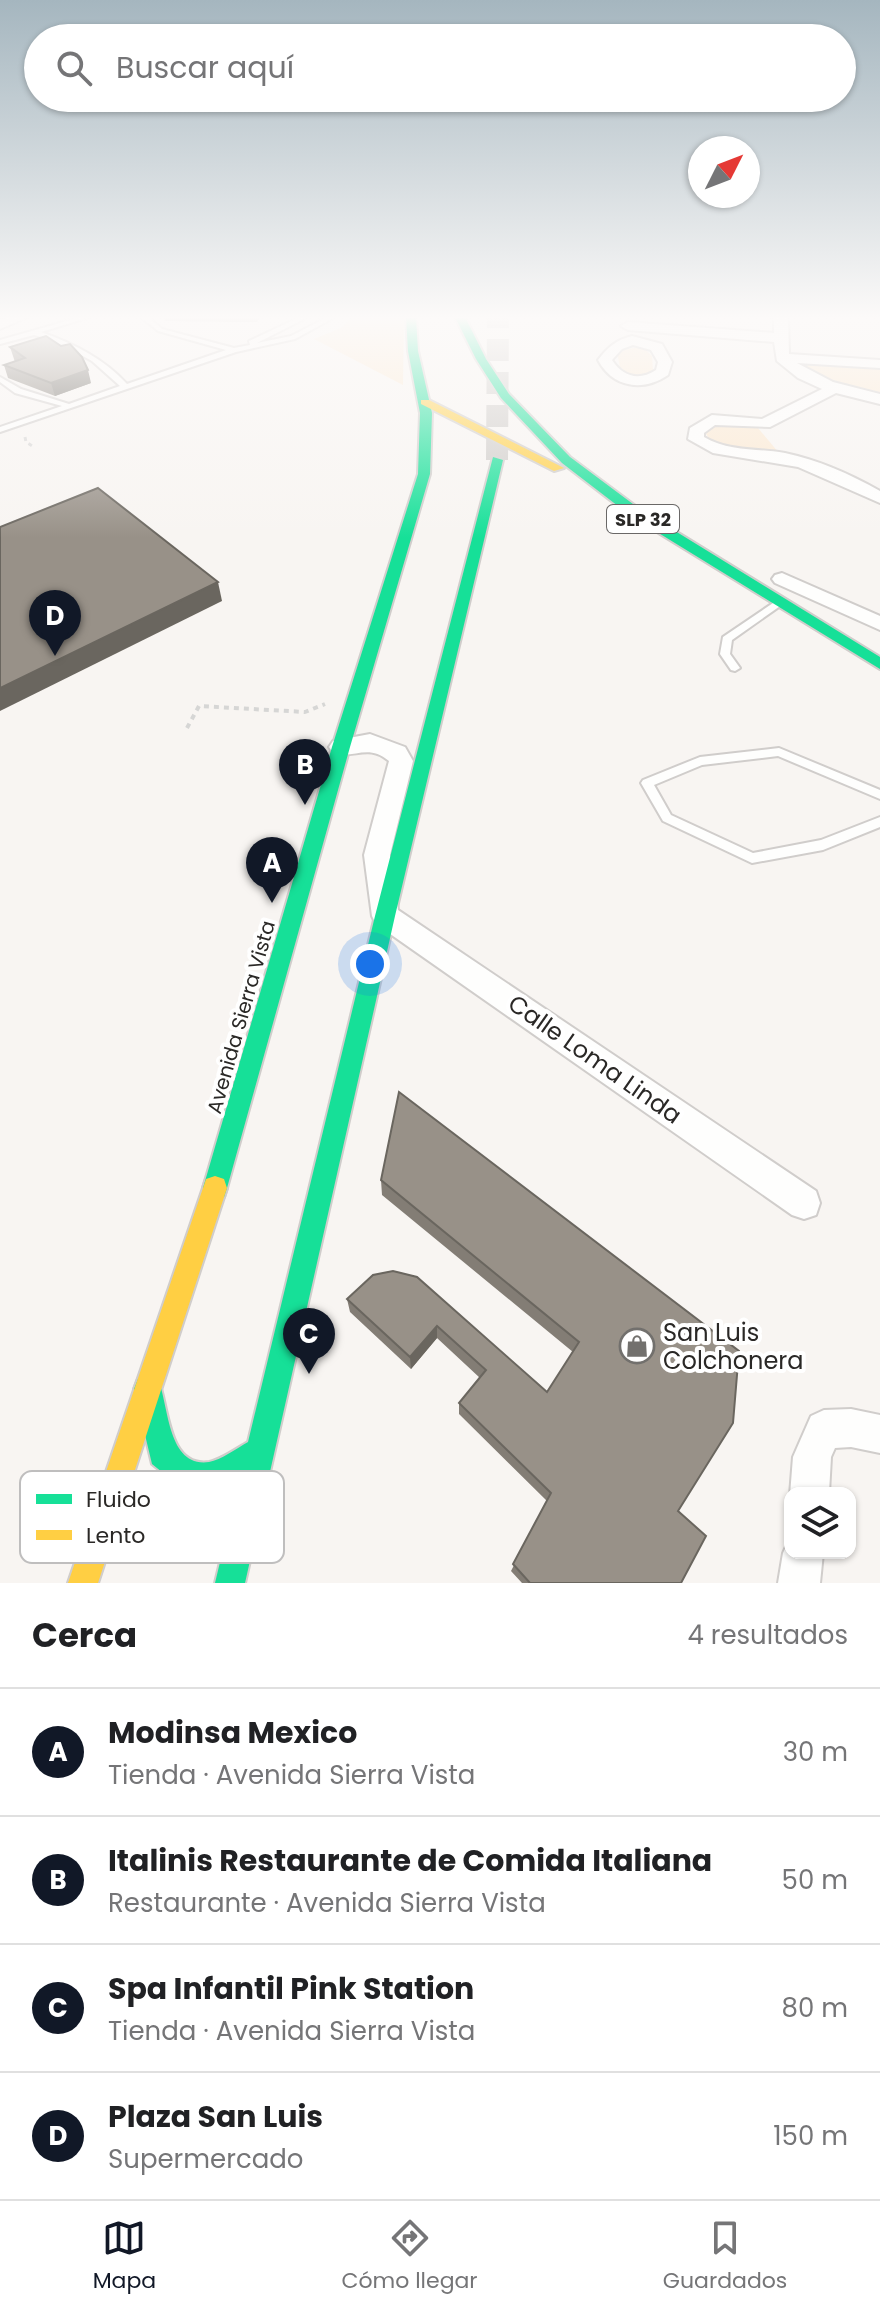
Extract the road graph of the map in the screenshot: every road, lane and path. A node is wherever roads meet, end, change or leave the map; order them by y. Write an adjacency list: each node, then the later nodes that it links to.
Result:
1 (18, 391): 11 (lane)
2 (117, 391): 11 (lane)
3 (422, 391): 10 (main road, Avenida Sierra Vista)
4 (442, 391): 10 (main road)
5 (500, 391): 20 (main road, SLP 32)
6 (829, 391): 12 (street)
7 (842, 391): 9 (street)
8 (530, 395): 14 (main road)
9 (880, 399)
10 (425, 402): 20 (main road); 30 (main road, Avenida Sierra Vista)
11 (69, 406): 13 (lane)
12 (764, 424): 19 (street); 19 (street)
13 (0, 430)
14 (569, 435)
15 (25, 437): 16 (path)
16 (34, 447)
17 (587, 452): 22 (main road, SLP 32)
18 (497, 460): 33 (main road)
19 (793, 460): 21 (street)
20 (586, 479): 23 (main road, SLP 32)
21 (880, 498)
22 (769, 572): 24 (street); 25 (main road, SLP 32)
23 (779, 602): 26 (main road, SLP 32); 27 (lane)
24 (880, 624)
25 (880, 636)
26 (880, 664)
27 (735, 668)
28 (329, 701): 29 (path)
29 (187, 728)
30 (341, 747): 33 (street); 35 (main road, Avenida Sierra Vista)
31 (880, 795): 32 (lane)
32 (880, 822)
33 (385, 916): 34 (street, Calle Loma Linda); 37 (main road)
34 (804, 1203)
35 (148, 1389): 38 (main road, Avenida Sierra Vista); 39 (main road)
36 (880, 1434): 42 (street)
37 (259, 1452): 40 (main road); 41 (main road)
38 (121, 1471)
39 (183, 1471)
40 (223, 1471)
41 (255, 1471)
42 (810, 1487)
43 (802, 1559): 48 (street)
44 (90, 1563): 46 (main road, Avenida Sierra Vista)
45 (234, 1563): 47 (main road)
46 (83, 1583)
47 (230, 1583)
48 (799, 1583)

